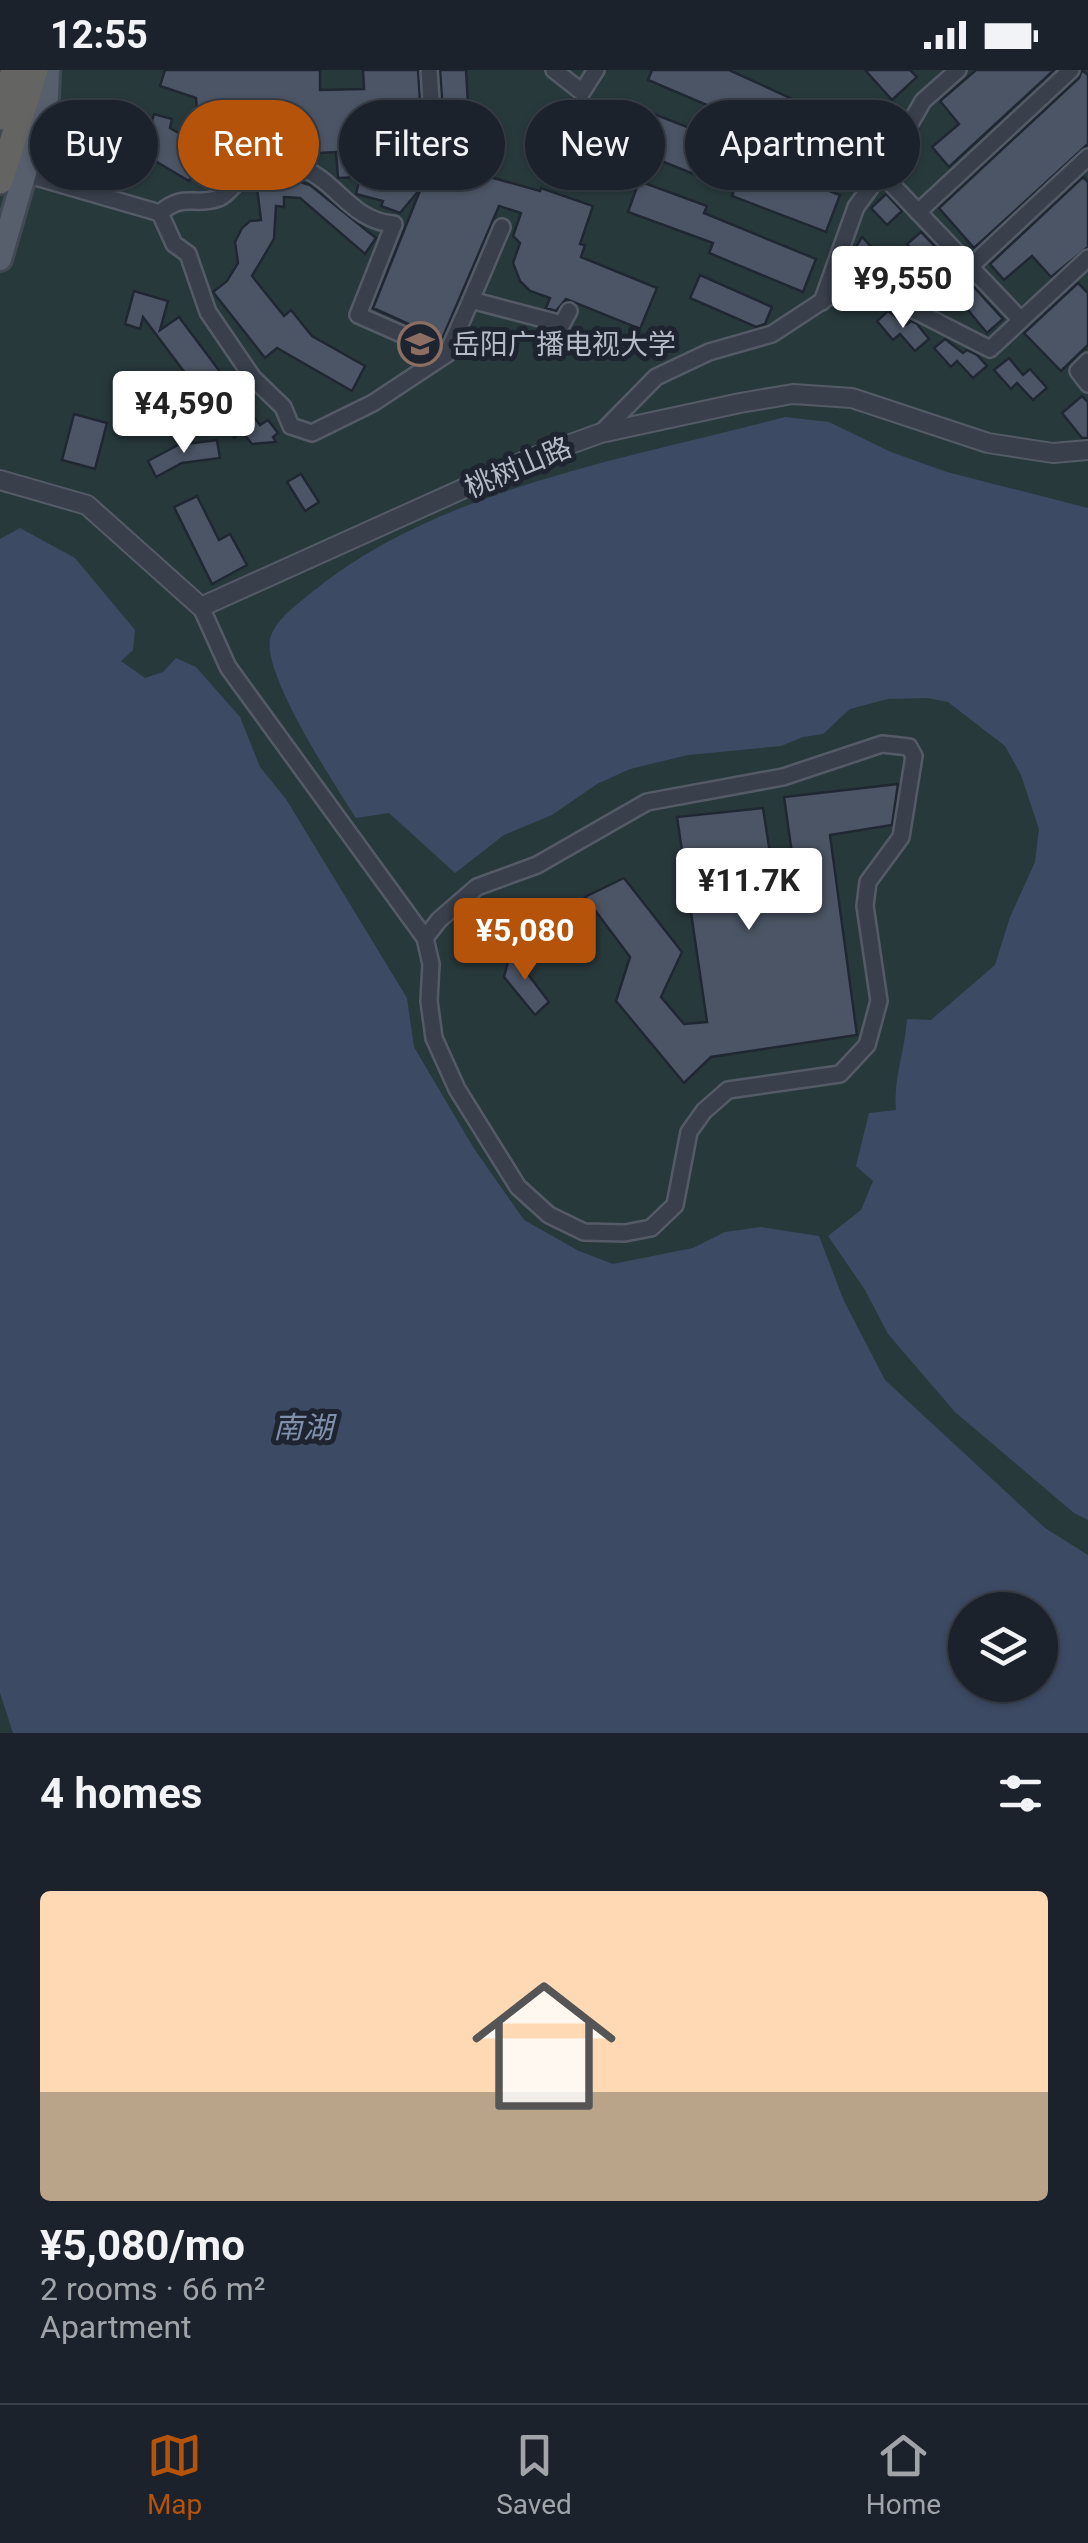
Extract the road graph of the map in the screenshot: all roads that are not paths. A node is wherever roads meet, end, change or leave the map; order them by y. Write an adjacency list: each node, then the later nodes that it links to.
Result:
1 (14, 70): 11 (highway)
2 (35, 70): 13 (highway)
3 (48, 70): 13 (main road)
4 (428, 70): 9 (street)
5 (554, 70): 6 (street)
6 (596, 70)
7 (958, 70): 10 (street)
8 (1071, 70): 16 (street)
9 (430, 100)
10 (920, 105)
11 (0, 117)
12 (1088, 157): 21 (street)
13 (10, 172): 17 (street); 20 (main road)
14 (868, 190): 23 (street)
15 (897, 190): 16 (street)
16 (918, 212): 21 (street)
17 (160, 213): 26 (street); 26 (street)
18 (502, 226): 22 (street)
19 (1088, 258): 25 (street)
20 (0, 259)
21 (970, 266): 25 (street)
22 (471, 300): 24 (street); 26 (street)
23 (822, 302): 25 (street); 29 (street)
24 (569, 311)
25 (1020, 320)
26 (447, 354)
27 (1088, 361): 28 (street)
28 (1088, 384)
29 (601, 433): 30 (street, 桃树山路); 32 (street, 桃树山路)
30 (1088, 450)
31 (0, 480): 32 (street)
32 (201, 607): 33 (street)
33 (425, 938): 33 (street)

